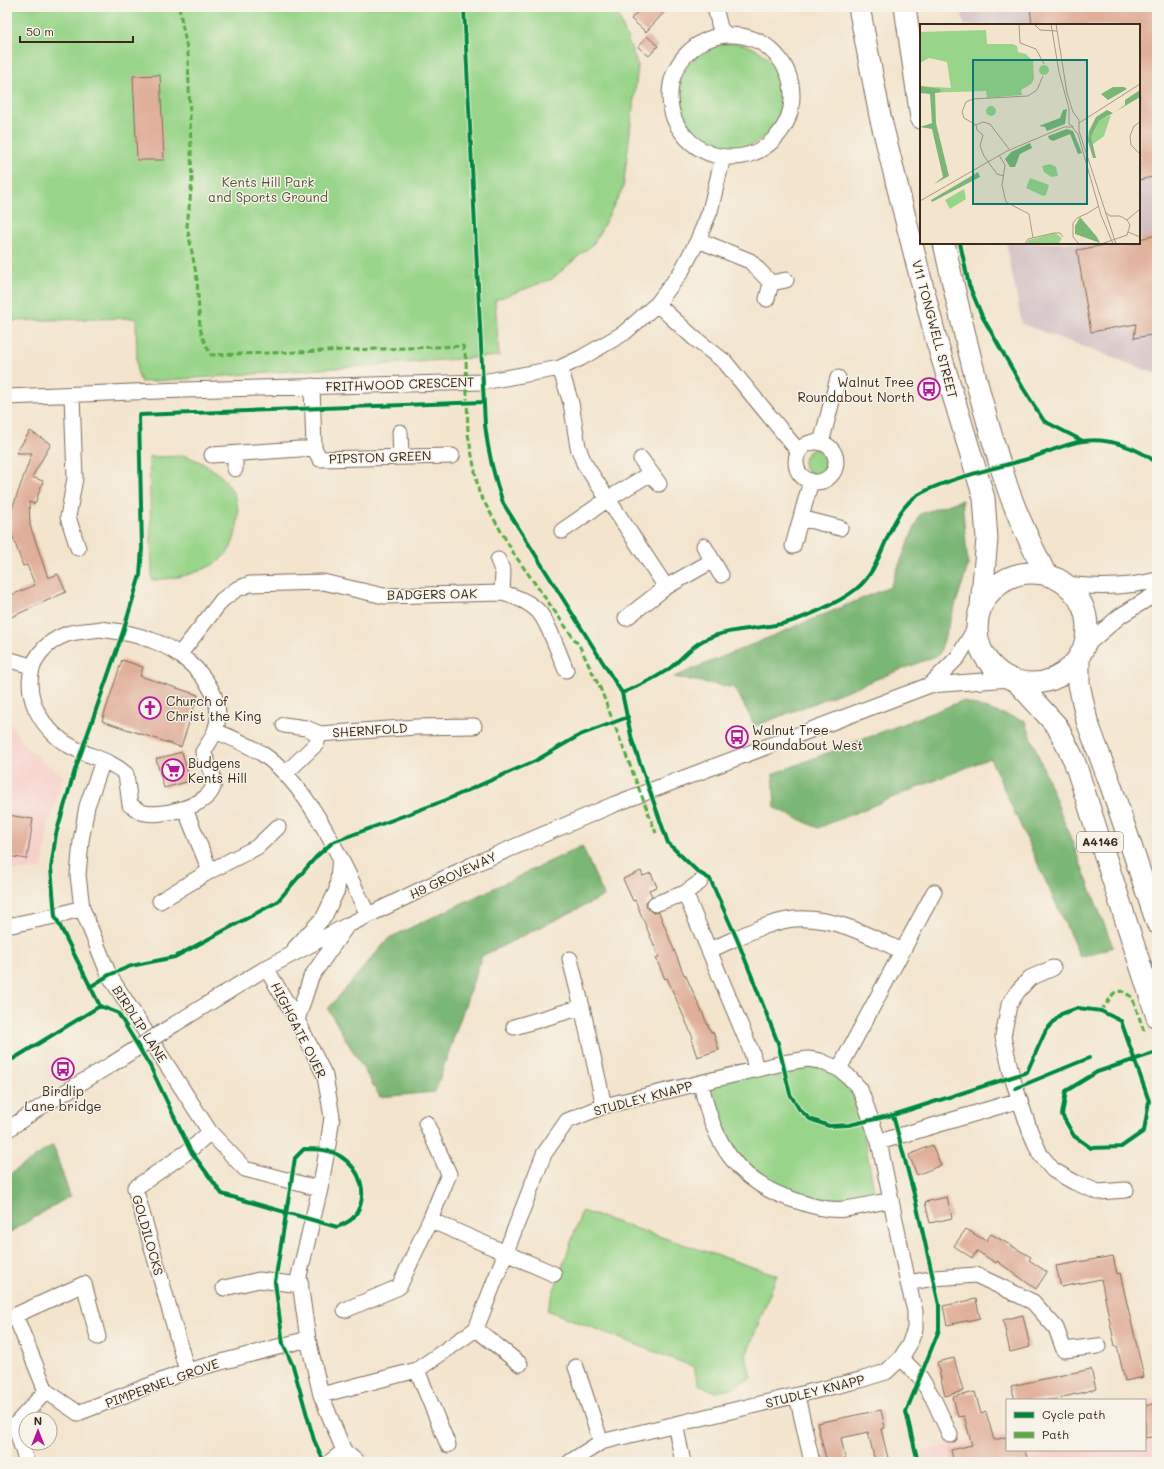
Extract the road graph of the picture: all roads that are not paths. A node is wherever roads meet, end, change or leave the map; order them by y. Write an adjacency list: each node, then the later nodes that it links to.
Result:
1 (715, 7): 4 (street)
2 (859, 7): 43 (highway, V11 TONGWELL STREET / A4146)
3 (905, 7): 5 (highway)
4 (726, 35): 6 (street); 6 (street)
5 (920, 111)
6 (723, 157): 7 (street, FRITHWOOD CRESCENT)
7 (698, 240): 10 (street); 12 (street, FRITHWOOD CRESCENT)
8 (944, 244): 37 (highway, V11 TONGWELL STREET)
9 (786, 280): 10 (street)
10 (771, 283): 11 (street)
11 (767, 298)
12 (657, 304): 13 (street, FRITHWOOD CRESCENT); 21 (street)
13 (560, 368): 15 (street, FRITHWOOD CRESCENT); 27 (street)
14 (838, 378): 19 (street)
15 (312, 386): 16 (street, FRITHWOOD CRESCENT); 20 (street, PIPSTON GREEN)
16 (72, 395): 17 (street, FRITHWOOD CRESCENT); 33 (street)
17 (7, 397)
18 (400, 432): 23 (street)
19 (821, 443): 21 (street); 26 (street)
20 (314, 448): 22 (street, PIPSTON GREEN); 23 (street, PIPSTON GREEN)
21 (799, 452): 26 (street)
22 (212, 455)
23 (401, 456): 24 (street, PIPSTON GREEN)
24 (452, 456)
25 (641, 459): 27 (street)
26 (811, 482): 28 (street)
27 (608, 499): 30 (street); 40 (street)
28 (802, 518): 29 (street); 32 (street)
29 (840, 528)
30 (562, 531)
31 (704, 546): 35 (street)
32 (793, 546)
33 (78, 548)
34 (498, 560): 41 (street)
35 (712, 561): 36 (street); 40 (street)
36 (721, 575)
37 (1046, 575): 39 (highway, A4146); 43 (highway, A4146)
38 (1157, 580): 39 (street)
39 (1065, 584): 46 (highway, A4146)
40 (666, 588): 44 (street)
41 (502, 593): 47 (street, BADGERS OAK); 50 (street, BADGERS OAK)
42 (1157, 593): 46 (street)
43 (981, 606): 45 (highway, A4146)
44 (626, 618)
45 (976, 627): 51 (highway, A4146); 52 (street, H9 GROVEWAY)
46 (1082, 652): 51 (highway); 70 (highway, A4146)
47 (179, 655): 49 (street); 55 (street)
48 (7, 659): 49 (street)
49 (32, 666): 57 (street)
50 (566, 670)
51 (1013, 680): 52 (street, H9 GROVEWAY); 80 (highway, A4146)
52 (930, 685): 69 (street, H9 GROVEWAY)
53 (284, 725): 56 (street)
54 (474, 726): 56 (street, SHERNFOLD)
55 (215, 731): 58 (street); 59 (street)
56 (320, 734): 58 (street, SHERNFOLD)
57 (103, 761): 59 (street); 68 (street, BIRDLIP LANE)
58 (286, 774): 61 (street)
59 (185, 809): 62 (street)
60 (278, 827): 62 (street)
61 (340, 857): 69 (street); 75 (street)
62 (210, 872): 66 (street)
63 (700, 882): 65 (street)
64 (934, 892): 74 (street)
65 (685, 893): 67 (street); 73 (street)
66 (160, 900)
67 (655, 904)
68 (82, 908): 72 (street); 90 (street, BIRDLIP LANE)
69 (368, 915): 71 (street, H9 GROVEWAY)
70 (1157, 922)
71 (348, 925): 75 (street, H9 GROVEWAY); 81 (street)
72 (7, 926)
73 (710, 950): 74 (street); 83 (street)
74 (902, 951): 84 (street)
75 (288, 956): 77 (street, H9 GROVEWAY)
76 (570, 959): 79 (street)
77 (266, 968): 81 (street, HIGHGATE OVER); 89 (street, H9 GROVEWAY, bridge)
78 (1053, 968): 86 (street)
79 (582, 1006): 82 (street); 87 (street)
80 (1157, 1017)
81 (297, 1020): 92 (street, HIGHGATE OVER)
82 (514, 1027)
83 (756, 1069): 84 (street, STUDLEY KNAPP); 85 (street, STUDLEY KNAPP)
84 (839, 1069): 91 (street, STUDLEY KNAPP)
85 (701, 1083): 87 (street, STUDLEY KNAPP); 94 (street, STUDLEY KNAPP)
86 (1020, 1100): 91 (street); 93 (street)
87 (604, 1106): 96 (street, STUDLEY KNAPP)
88 (426, 1123): 95 (street)
89 (7, 1130)
90 (210, 1132): 92 (street, BIRDLIP LANE); 111 (street, GOLDILOCKS)
91 (879, 1142): 94 (street, STUDLEY KNAPP)
92 (320, 1189): 99 (street, HIGHGATE OVER)
93 (1126, 1190)
94 (890, 1200): 98 (street, STUDLEY KNAPP)
95 (430, 1220): 96 (street); 101 (street)
96 (505, 1254): 97 (street); 103 (street, STUDLEY KNAPP)
97 (554, 1274)
98 (908, 1283): 106 (street); 107 (street, STUDLEY KNAPP)
99 (300, 1285): 100 (street); 105 (street, HIGHGATE OVER)
100 (224, 1288)
101 (345, 1310)
102 (11, 1317): 104 (street); 112 (street)
103 (476, 1329): 108 (street); 110 (street)
104 (98, 1337)
105 (308, 1339): 111 (street, PIMPERNEL GROVE); 113 (street, HIGHGATE OVER)
106 (1098, 1346)
107 (901, 1358): 114 (street, STUDLEY KNAPP); 116 (street)
108 (520, 1364)
109 (576, 1367): 117 (street)
110 (417, 1370): 113 (street); 118 (street)
111 (187, 1371): 112 (street, PIMPERNEL GROVE)
112 (46, 1390): 120 (street)
113 (321, 1395): 119 (street, HIGHGATE OVER)
114 (797, 1396): 115 (street, STUDLEY KNAPP); 125 (street)
115 (675, 1424): 117 (street, STUDLEY KNAPP); 124 (street)
116 (950, 1435)
117 (601, 1442): 123 (street, STUDLEY KNAPP)
118 (448, 1445)
119 (344, 1451): 121 (street); 122 (street, HIGHGATE OVER)
120 (24, 1457)
121 (330, 1462)
122 (356, 1462)
123 (570, 1462)
124 (683, 1462)
125 (812, 1462)

